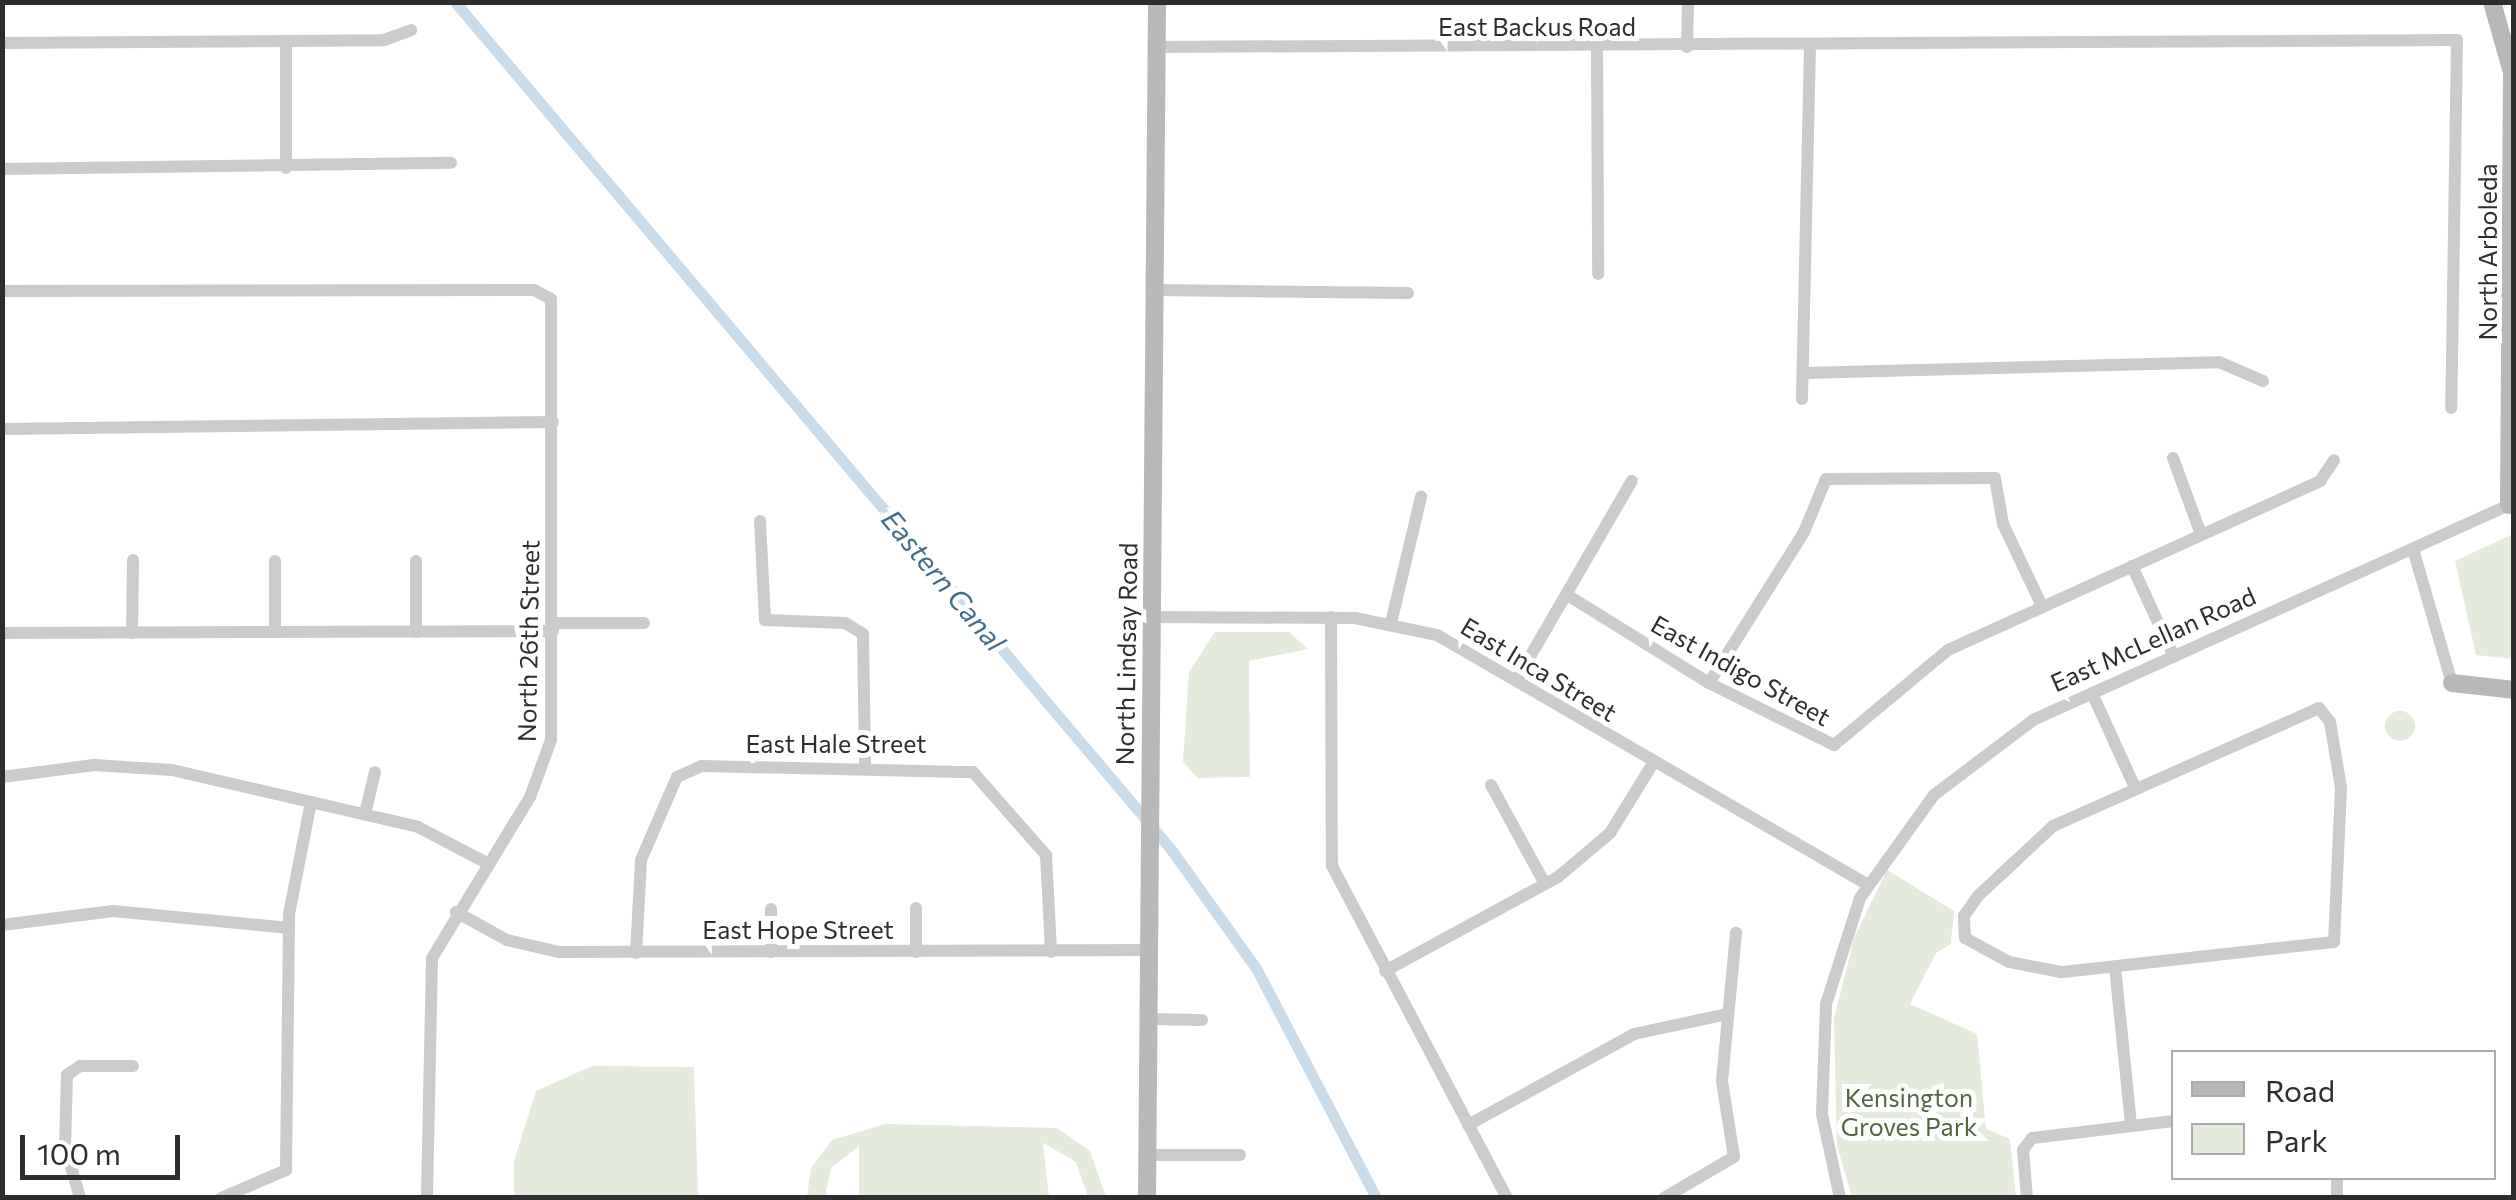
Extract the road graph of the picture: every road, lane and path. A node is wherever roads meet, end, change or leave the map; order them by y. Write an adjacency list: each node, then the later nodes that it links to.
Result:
1 (1156, 2): 9 (main road, North Lindsay Road)
2 (1688, 2): 8 (street)
3 (2492, 2): 30 (main road, North Arboleda)
4 (411, 30): 5 (street)
5 (286, 41): 6 (street); 12 (street)
6 (2, 44)
7 (1810, 46): 8 (street, East Backus Road); 20 (street); 23 (street, East Backus Road)
8 (1687, 47): 10 (street, East Backus Road)
9 (1156, 48): 10 (street, East Backus Road); 16 (main road, North Lindsay Road)
10 (1597, 49): 14 (street)
11 (451, 163): 12 (street)
12 (286, 168): 13 (street)
13 (2, 169)
14 (1598, 274)
15 (544, 276): 18 (street, North 26th Street)
16 (1154, 290): 19 (street); 40 (main road, North Lindsay Road)
17 (2, 291): 18 (street)
18 (544, 293): 24 (street, North 26th Street)
19 (1408, 293)
20 (1805, 373): 21 (street); 22 (street)
21 (2264, 381)
22 (1802, 400)
23 (2451, 408)
24 (553, 422): 25 (street); 44 (street, North 26th Street)
25 (2, 428)
26 (2173, 458): 32 (street)
27 (2334, 460): 32 (street, East Indigo Street)
28 (1632, 482): 38 (street)
29 (1421, 498): 43 (street)
30 (2509, 504): 33 (street, East McLellan Road)
31 (760, 522): 55 (street)
32 (2201, 534): 37 (street, East Indigo Street)
33 (2413, 549): 49 (street, East McLellan Road); 52 (street)
34 (133, 560): 48 (street)
35 (274, 561): 45 (street)
36 (416, 561): 46 (street)
37 (2132, 566): 39 (street, East Indigo Street); 49 (street)
38 (1570, 596): 50 (street); 51 (street, East Indigo Street)
39 (2042, 606): 51 (street, East Indigo Street); 51 (street)
40 (1151, 617): 41 (street, East Inca Street); 72 (main road, North Lindsay Road)
41 (1331, 617): 43 (street, East Inca Street); 78 (street)
42 (644, 623): 44 (street)
43 (1391, 623): 50 (street, East Inca Street)
44 (554, 628): 46 (street); 63 (street, North 26th Street)
45 (275, 632): 46 (street); 48 (street)
46 (416, 632)
47 (2, 633): 48 (street)
48 (132, 633)
49 (2174, 657): 54 (street, East McLellan Road)
50 (1517, 679): 56 (street, East Inca Street)
51 (1709, 683)
52 (2452, 684): 53 (main road)
53 (2514, 690)
54 (2092, 693): 60 (street); 65 (street, East McLellan Road)
55 (864, 765): 73 (street, East Hale Street); 76 (street, East Hale Street)
56 (1652, 765): 64 (street); 65 (street, East Inca Street)
57 (375, 772): 62 (street)
58 (2, 777): 61 (street)
59 (1491, 784): 64 (street)
60 (2134, 785): 77 (street); 77 (street)
61 (311, 802): 62 (street); 70 (street)
62 (365, 814): 63 (street)
63 (487, 864): 68 (street, North 26th Street)
64 (1545, 884): 78 (street)
65 (1867, 884): 94 (street, East McLellan Road)
66 (771, 908): 74 (street)
67 (916, 908): 75 (street)
68 (456, 912): 73 (street, East Hope Street); 90 (street, North 26th Street)
69 (2, 925): 70 (street)
70 (289, 928): 89 (street)
71 (1736, 933): 79 (street)
72 (1149, 950): 76 (street, East Hope Street); 80 (main road, North Lindsay Road)
73 (636, 952): 74 (street, East Hope Street)
74 (771, 952): 75 (street, East Hope Street)
75 (916, 952): 76 (street, East Hope Street)
76 (1051, 952)
77 (2115, 967): 85 (street)
78 (1385, 971): 84 (street)
79 (1727, 1014): 84 (street); 93 (street)
80 (1148, 1019): 81 (street); 86 (main road, North Lindsay Road)
81 (1202, 1020)
82 (133, 1066): 88 (street)
83 (2171, 1121): 85 (street)
84 (1468, 1124): 92 (street)
85 (2131, 1125): 95 (street)
86 (1147, 1154): 87 (street); 91 (main road, North Lindsay Road)
87 (1240, 1156)
88 (80, 1198)
89 (221, 1198)
90 (427, 1198)
91 (1147, 1198)
92 (1507, 1198)
93 (1664, 1198)
94 (1840, 1198)
95 (2027, 1198)

